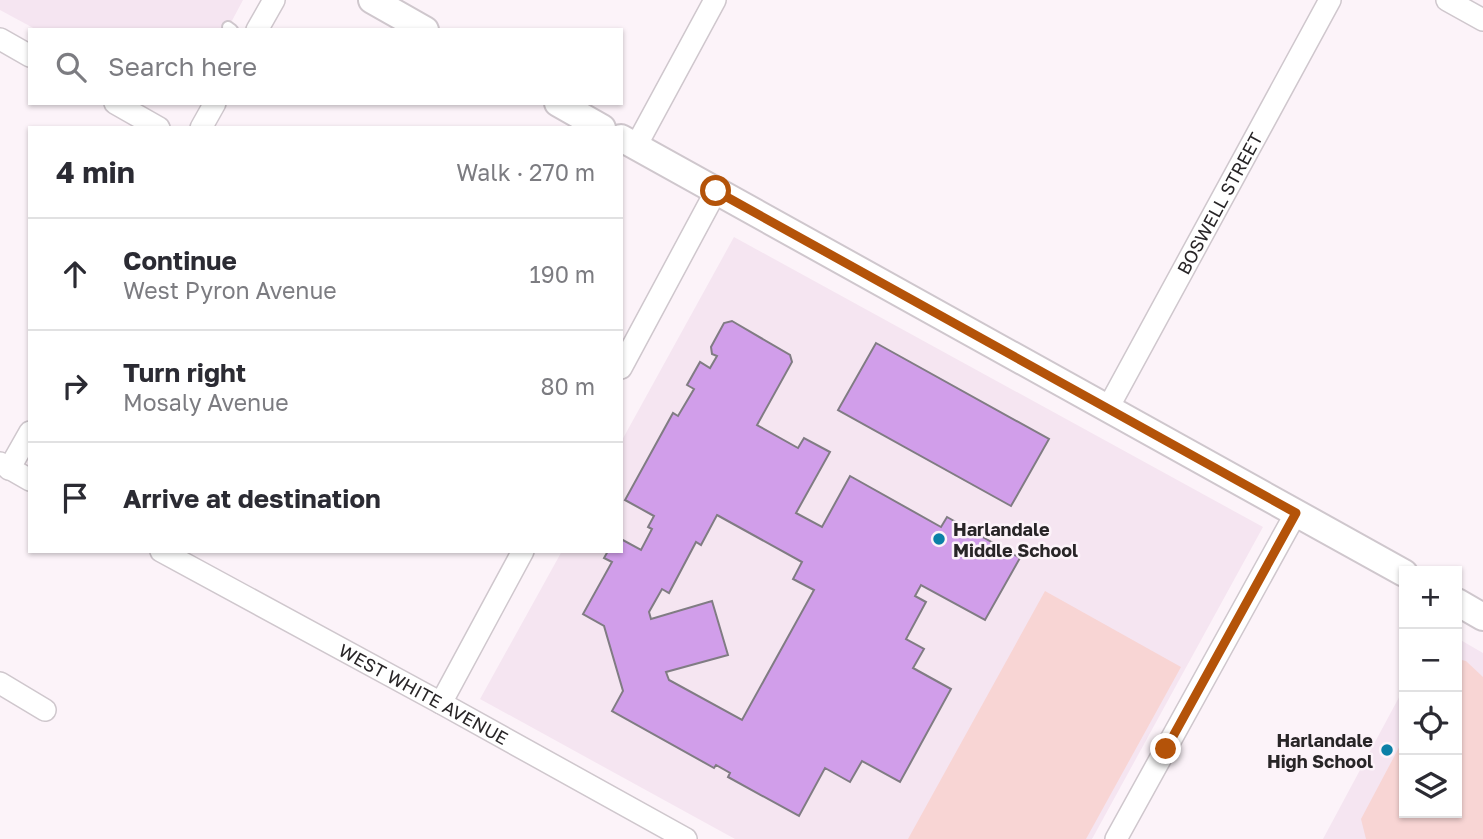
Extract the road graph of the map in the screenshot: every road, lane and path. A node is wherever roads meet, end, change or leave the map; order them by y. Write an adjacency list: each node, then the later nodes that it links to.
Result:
1 (274, 0): 7 (street)
2 (372, 0): 8 (street)
3 (715, 0): 17 (street)
4 (1330, 0): 20 (street, BOSWELL STREET)
5 (1447, 0): 6 (street)
6 (1483, 20)
7 (258, 28)
8 (421, 28)
9 (0, 39): 10 (street)
10 (28, 55)
11 (119, 105): 14 (street)
12 (214, 105): 15 (street)
13 (562, 105): 16 (street)
14 (155, 126)
15 (202, 126)
16 (598, 126)
17 (628, 142): 18 (street)
18 (716, 191): 19 (street); 20 (street)
19 (623, 364)
20 (1108, 408): 24 (street)
21 (28, 435): 22 (street)
22 (5, 466): 23 (street)
23 (28, 479)
24 (1296, 513): 27 (street); 34 (street)
25 (166, 553): 31 (street, WEST WHITE AVENUE)
26 (522, 553): 31 (street)
27 (1399, 570)
28 (1462, 605): 29 (street)
29 (1483, 617)
30 (0, 683): 32 (street)
31 (441, 703): 33 (street, WEST WHITE AVENUE)
32 (45, 710)
33 (686, 839)
34 (1116, 839)

